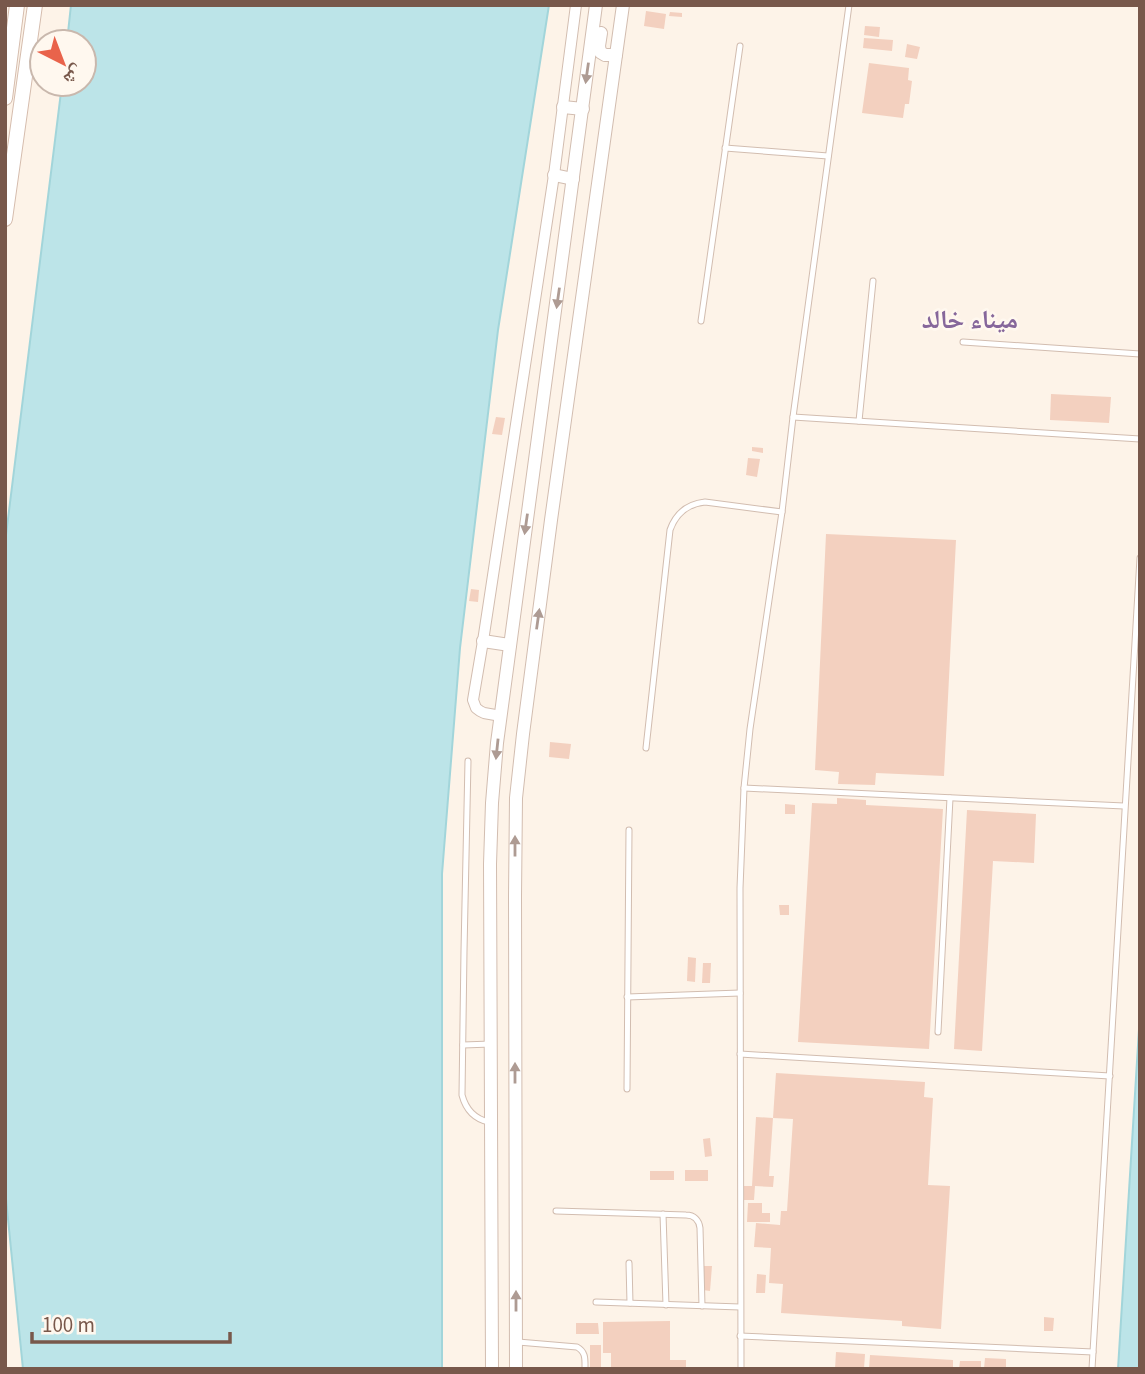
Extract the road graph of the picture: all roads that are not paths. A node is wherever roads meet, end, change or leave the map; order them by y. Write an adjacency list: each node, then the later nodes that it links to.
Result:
1 (35, 5): 18 (main road)
2 (576, 5): 12 (street)
3 (596, 5): 13 (street, one-way to 13)
4 (605, 5): 10 (street)
5 (623, 5): 10 (street)
6 (849, 5): 15 (lane)
7 (17, 10): 8 (street); 11 (main road)
8 (5, 27)
9 (740, 46): 14 (lane)
10 (616, 55): 55 (street, one-way to 10)
11 (5, 98)
12 (563, 107): 13 (street); 16 (street)
13 (583, 109): 17 (street)
14 (725, 148): 15 (lane); 20 (lane)
15 (828, 156): 23 (lane)
16 (554, 175): 17 (street); 28 (street)
17 (573, 179): 29 (street, one-way to 29)
18 (5, 219)
19 (873, 281): 24 (lane)
20 (701, 321)
21 (962, 342): 22 (lane)
22 (1140, 354)
23 (793, 417): 24 (lane); 26 (lane)
24 (859, 421): 25 (lane)
25 (1140, 439)
26 (782, 512): 31 (lane); 33 (lane)
27 (1140, 558): 35 (lane)
28 (483, 641): 29 (street); 30 (street)
29 (510, 645): 30 (street)
30 (501, 716): 40 (street, one-way to 40)
31 (646, 748)
32 (468, 761): 41 (lane)
33 (744, 788): 34 (lane); 37 (lane)
34 (950, 798): 35 (lane); 39 (lane)
35 (1124, 806): 43 (lane)
36 (629, 830): 38 (lane)
37 (740, 993): 38 (lane); 42 (lane)
38 (627, 997): 44 (lane)
39 (938, 1032)
40 (491, 1044): 41 (lane); 45 (street)
41 (463, 1045): 45 (lane)
42 (740, 1054): 43 (lane); 53 (lane)
43 (1110, 1076): 56 (lane)
44 (627, 1089)
45 (491, 1122): 57 (street)
46 (556, 1210): 47 (lane)
47 (663, 1214): 51 (lane); 52 (lane)
48 (629, 1263): 50 (lane)
49 (596, 1302): 50 (lane)
50 (630, 1303): 51 (lane)
51 (666, 1305): 52 (lane)
52 (702, 1306): 53 (lane)
53 (740, 1307): 54 (lane)
54 (740, 1336): 56 (lane); 60 (lane)
55 (516, 1342): 58 (street); 59 (lane)
56 (1093, 1352): 61 (lane)
57 (492, 1369)
58 (516, 1369)
59 (585, 1369)
60 (741, 1369)
61 (1092, 1369)

